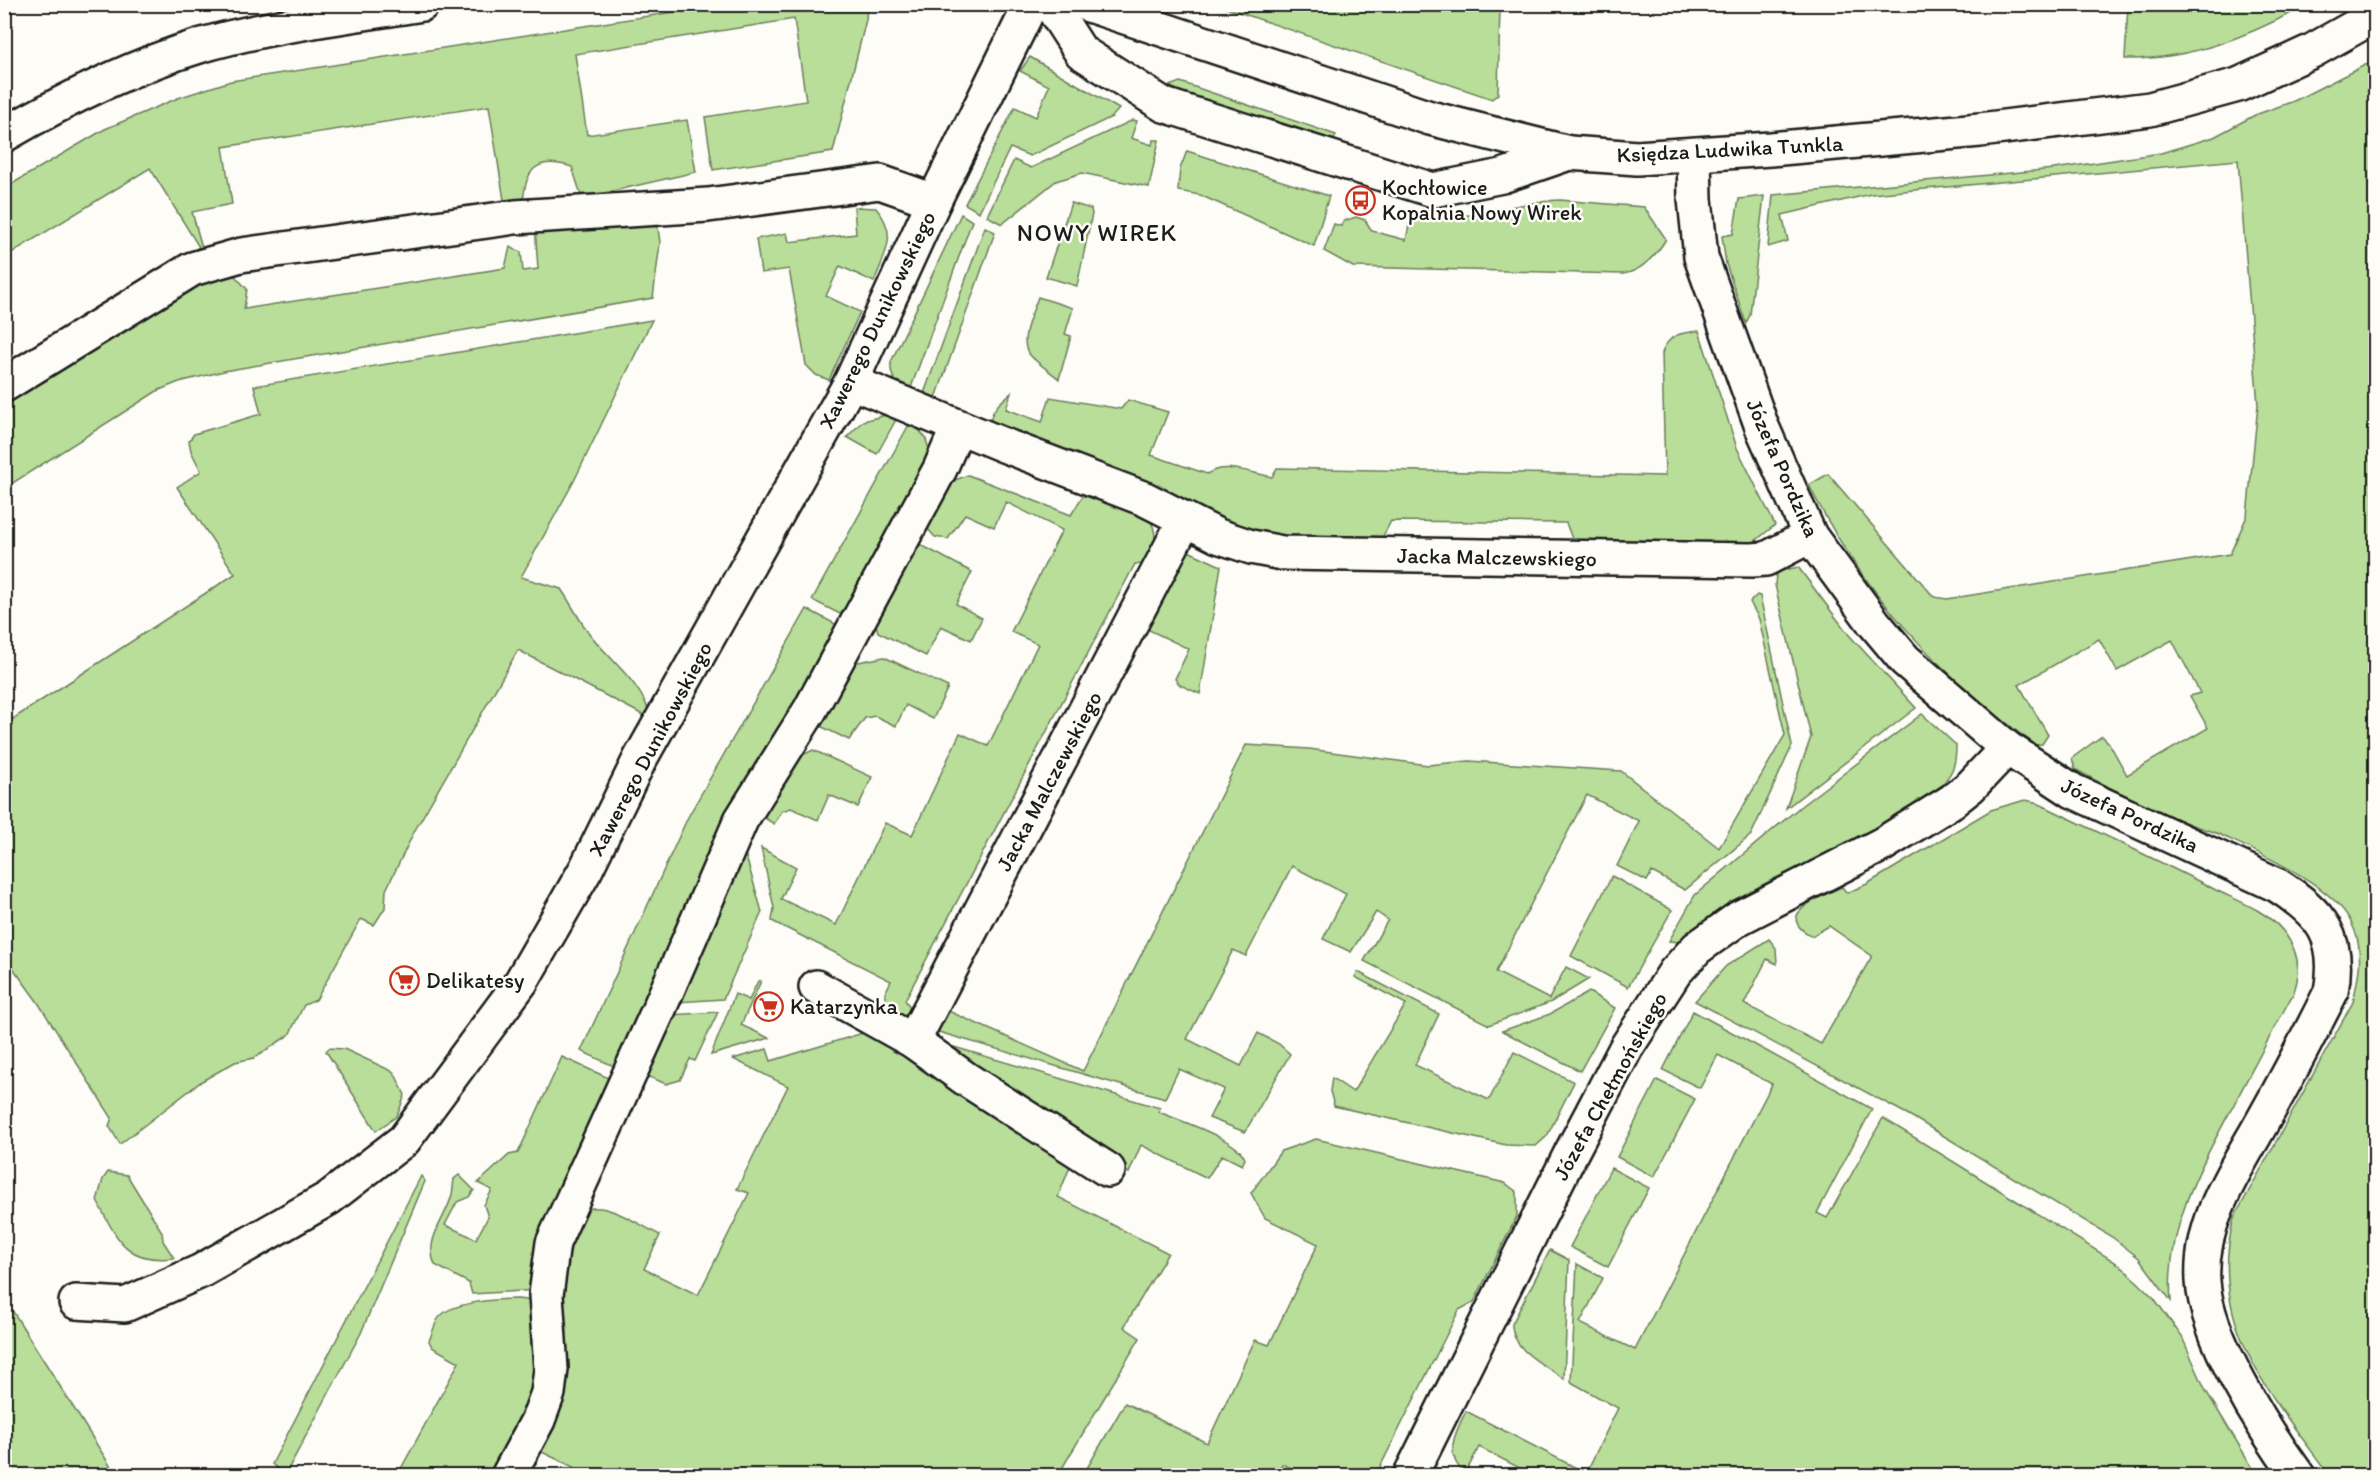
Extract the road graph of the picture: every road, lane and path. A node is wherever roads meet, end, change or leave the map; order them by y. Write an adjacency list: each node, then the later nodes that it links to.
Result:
1 (422, 4): 6 (street)
2 (1031, 4): 9 (street, Xawerego Dunikowskiego)
3 (1050, 4): 7 (street)
4 (1086, 4): 7 (street, Księdza Ludwika Tunkla)
5 (2376, 15): 8 (street, Księdza Ludwika Tunkla)
6 (5, 134)
7 (1569, 153): 8 (street, Księdza Ludwika Tunkla)
8 (1694, 155): 14 (street, Józefa Pordzika)
9 (934, 201): 10 (street, Xawerego Dunikowskiego); 11 (street)
10 (851, 382): 12 (street, Jacka Malczewskiego); 19 (street, Xawerego Dunikowskiego)
11 (4, 385)
12 (958, 427): 13 (street, Jacka Malczewskiego); 21 (street)
13 (1185, 520): 14 (street, Jacka Malczewskiego); 17 (street, Jacka Malczewskiego)
14 (1810, 536): 15 (street, Józefa Pordzika)
15 (2007, 748): 20 (street, Józefa Chełmońskiego); 22 (street, Józefa Pordzika)
16 (816, 987): 17 (street)
17 (913, 1041): 18 (street)
18 (1108, 1170)
19 (76, 1302)
20 (1419, 1472)
21 (508, 1476)
22 (2298, 1476)

